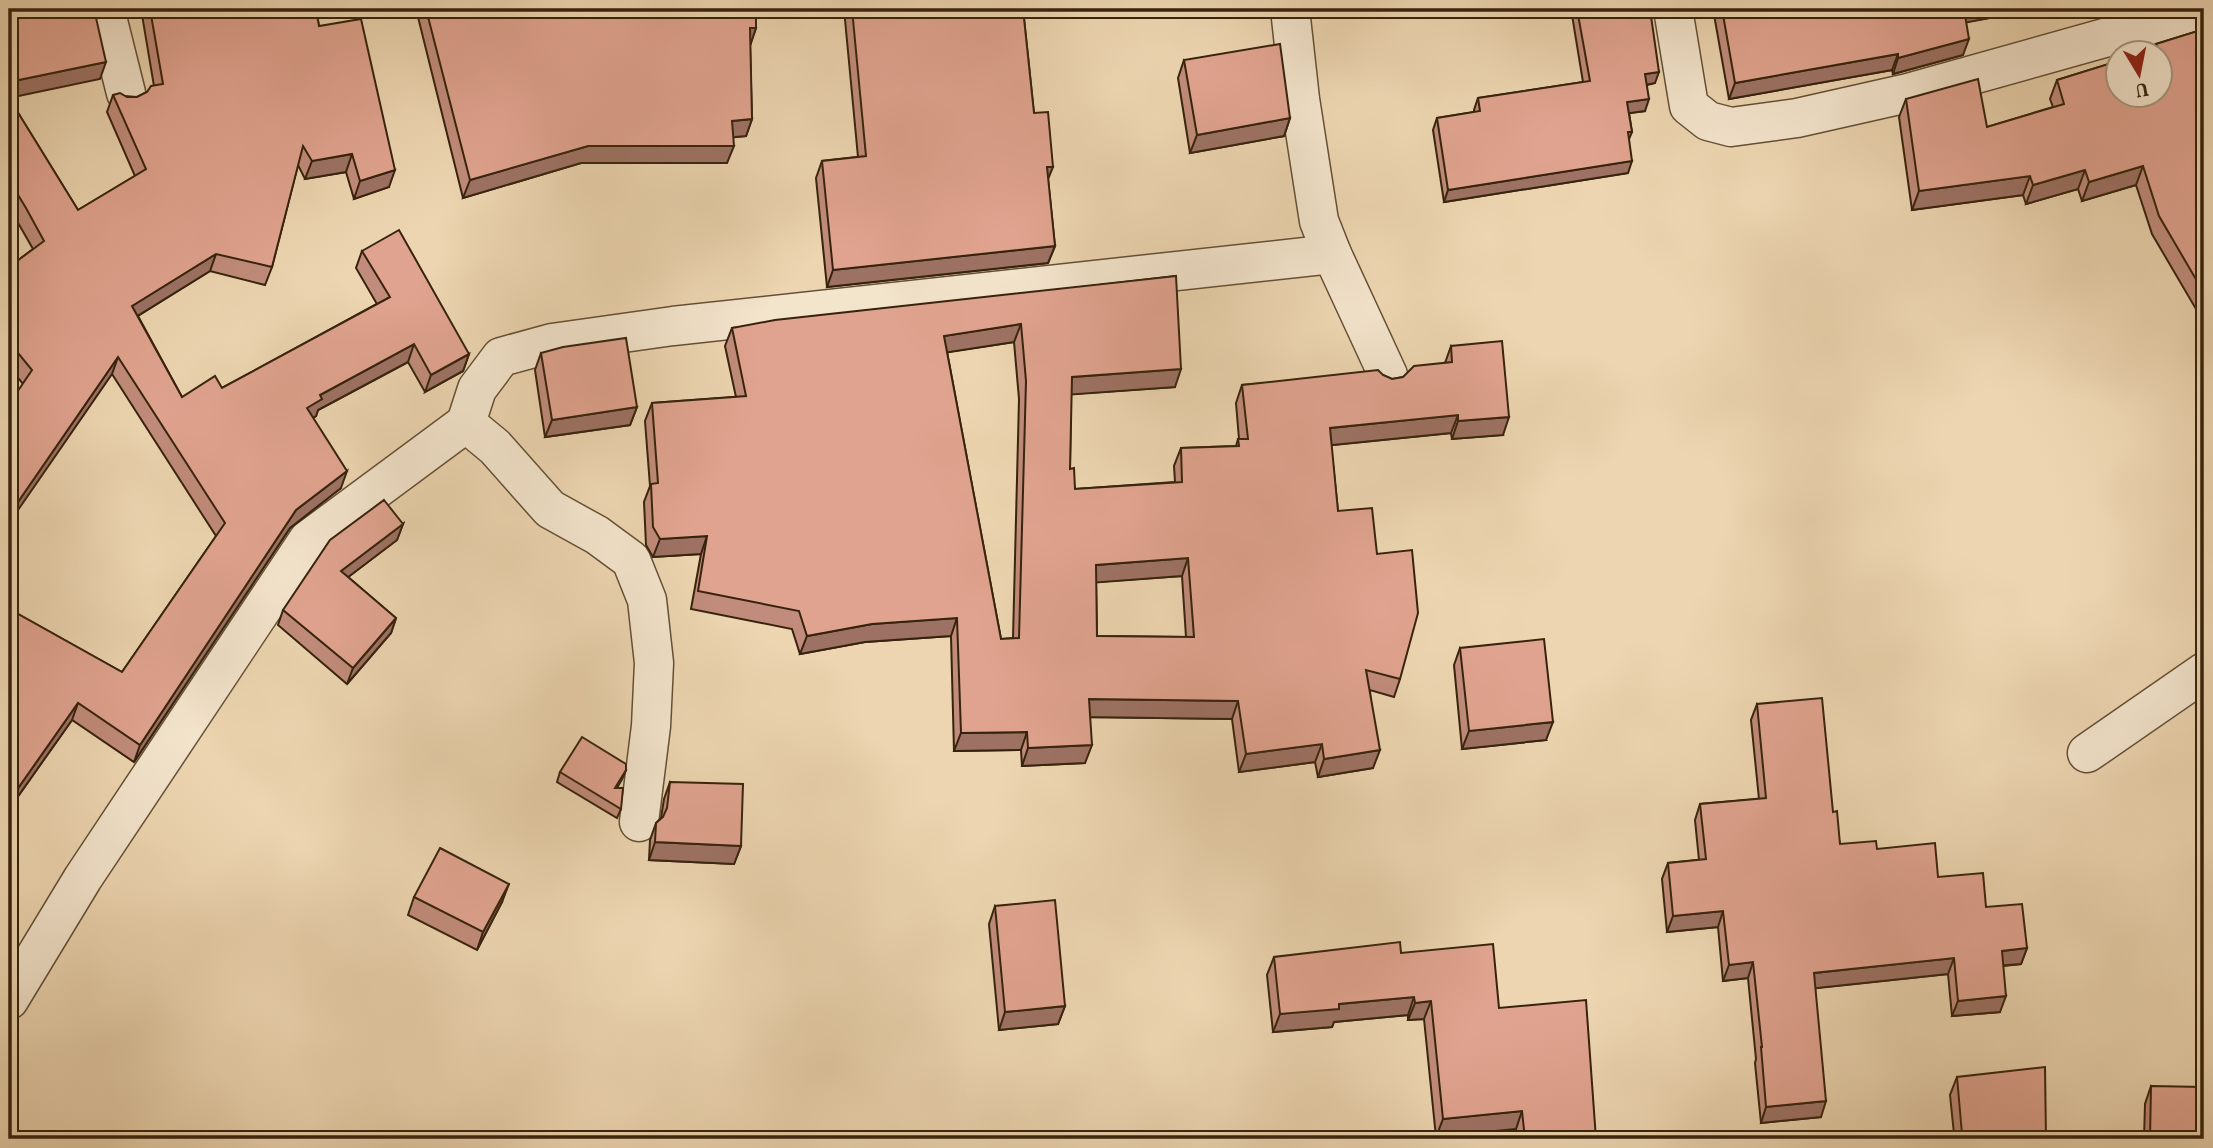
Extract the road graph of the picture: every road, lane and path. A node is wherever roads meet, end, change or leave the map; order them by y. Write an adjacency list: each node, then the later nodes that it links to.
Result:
1 (105, 9): 5 (street)
2 (1290, 9): 6 (street)
3 (1673, 9): 4 (street)
4 (2204, 10)
5 (126, 93)
6 (1332, 254): 7 (street); 8 (street)
7 (1388, 375)
8 (466, 423): 11 (street); 12 (street)
9 (2204, 672): 10 (street)
10 (2087, 753)
11 (639, 822)
12 (9, 1000)

